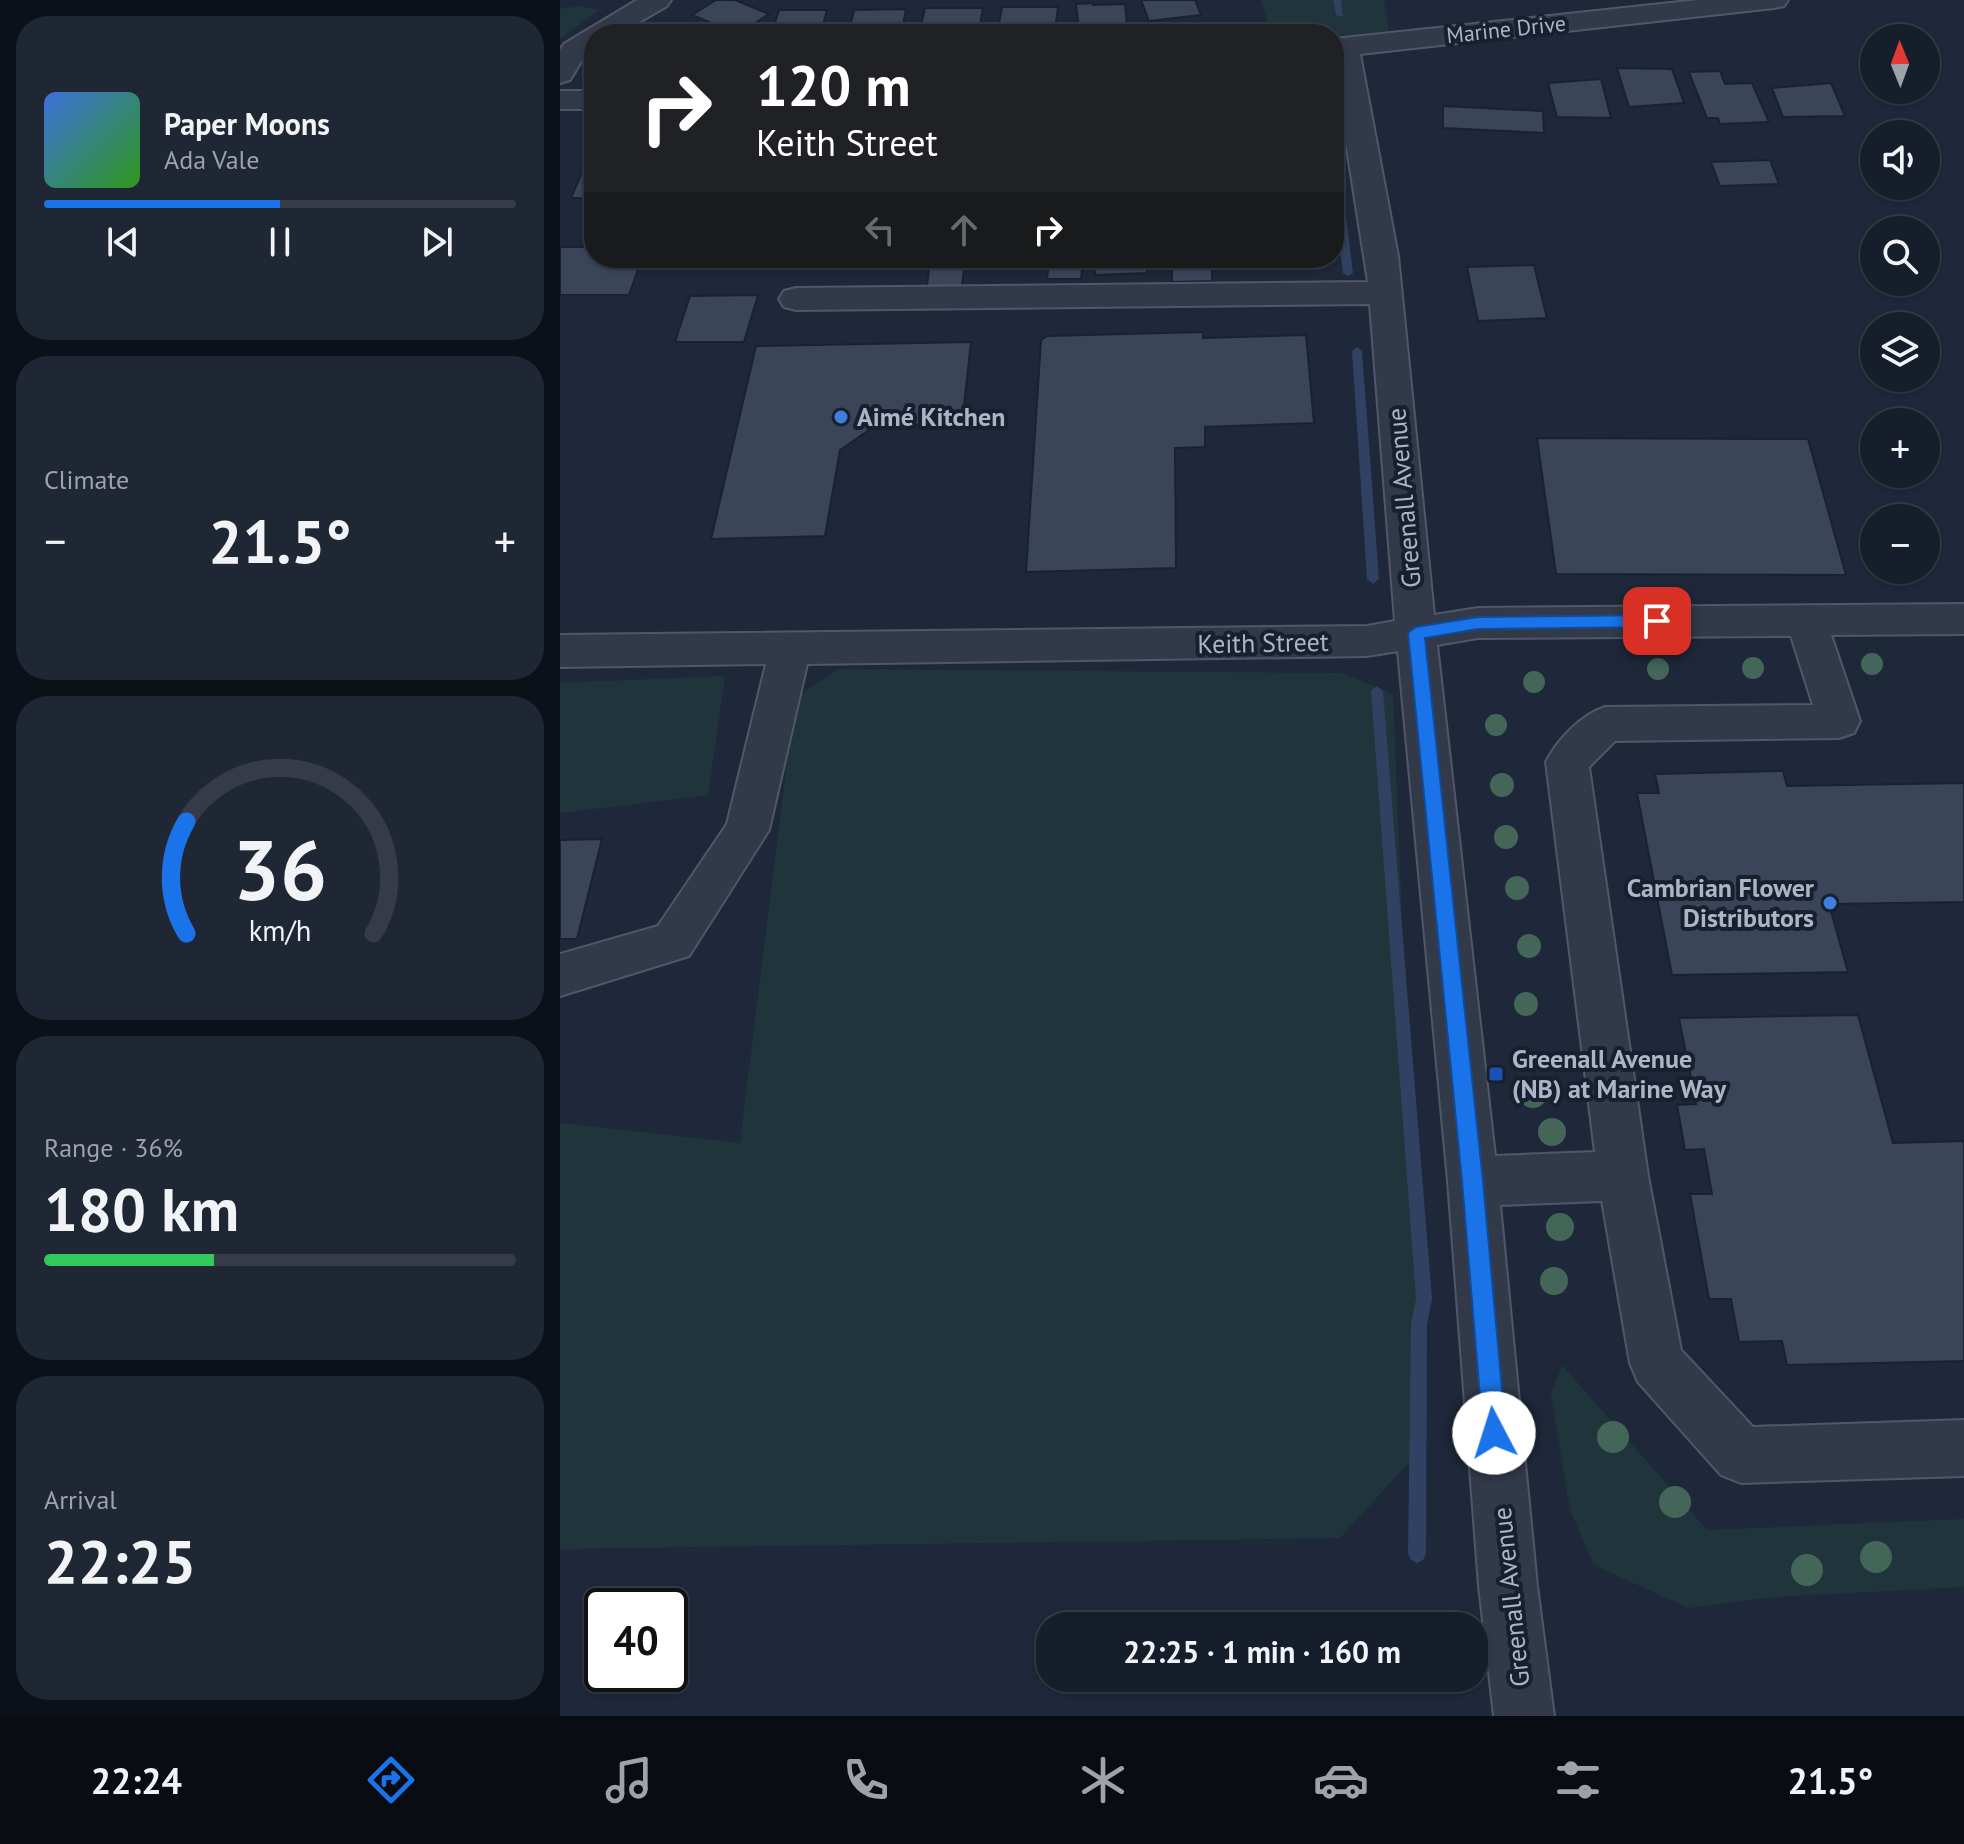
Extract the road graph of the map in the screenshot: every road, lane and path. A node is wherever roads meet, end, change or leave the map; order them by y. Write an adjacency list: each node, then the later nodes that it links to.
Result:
1 (657, 0): 3 (street)
2 (1774, 0): 5 (street, Marine Drive)
3 (615, 24)
4 (584, 43): 7 (street)
5 (1344, 47)
6 (1344, 66): 10 (street, Greenall Avenue)
7 (560, 74)
8 (560, 100): 9 (street)
9 (584, 100)
10 (1385, 293): 11 (street); 14 (street, Greenall Avenue)
11 (796, 299)
12 (1806, 619): 13 (street, Keith Street); 14 (street, Keith Street); 18 (street)
13 (1964, 619)
14 (1416, 633): 16 (street, Keith Street); 19 (street, Greenall Avenue)
15 (560, 651): 16 (street, Keith Street)
16 (786, 669): 17 (street)
17 (560, 975)
18 (1623, 1176): 19 (street); 20 (street)
19 (1473, 1181): 21 (street, Greenall Avenue)
20 (1964, 1448)
21 (1524, 1716)

